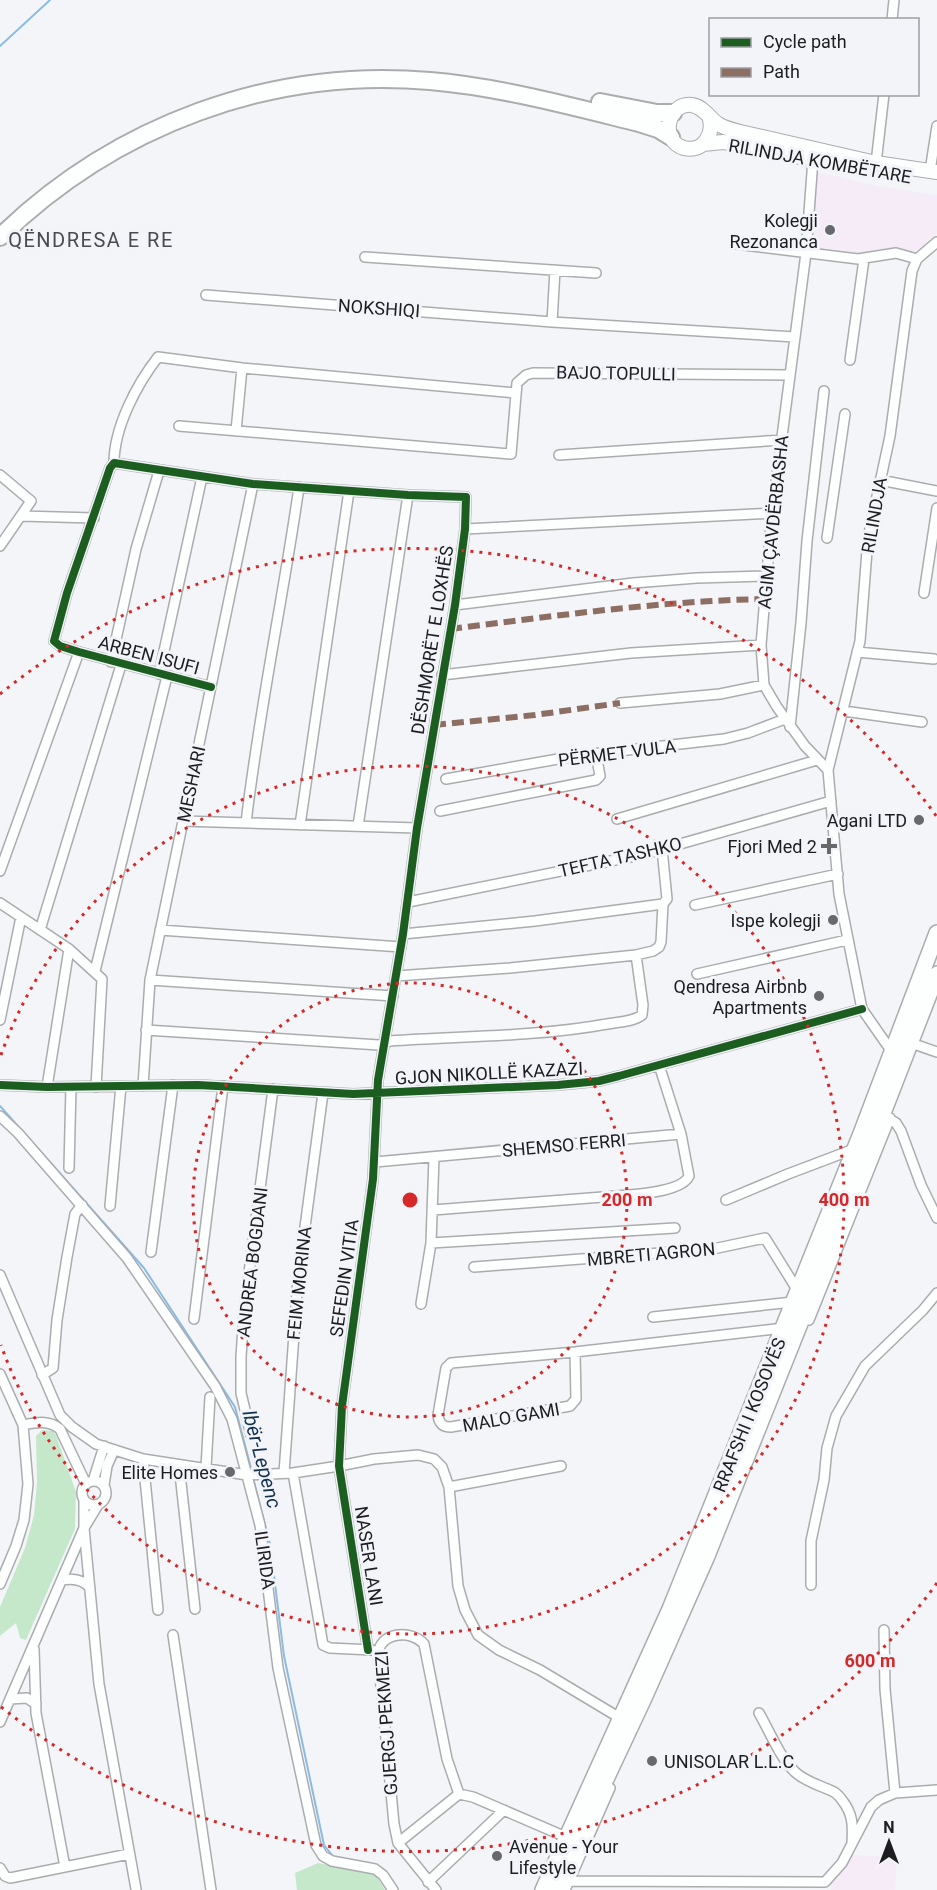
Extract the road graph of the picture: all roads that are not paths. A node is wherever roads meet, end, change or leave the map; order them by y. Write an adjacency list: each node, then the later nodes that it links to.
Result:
1 (894, 0): 2 (street)
2 (892, 18)
3 (884, 96): 10 (street)
4 (673, 112): 5 (main road); 7 (main road); 12 (highway)
5 (709, 116): 8 (main road); 10 (main road, RILINDJA KOMBËTARE)
6 (937, 126): 11 (street)
7 (670, 137): 8 (main road); 13 (highway)
8 (703, 144): 9 (main road, RILINDJA KOMBËTARE)
9 (813, 159): 11 (main road, RILINDJA KOMBËTARE); 16 (street, AGIM ÇAVDËRBASHA)
10 (876, 163): 11 (main road, RILINDJA KOMBËTARE)
11 (935, 175)
12 (0, 222)
13 (0, 237)
14 (937, 242): 19 (street)
15 (735, 244): 16 (street)
16 (806, 253): 18 (street); 24 (street, AGIM ÇAVDËRBASHA)
17 (365, 257): 20 (street)
18 (864, 259): 19 (street); 25 (street)
19 (917, 259): 41 (street, RILINDJA)
20 (555, 270): 21 (street); 23 (street)
21 (596, 273)
22 (206, 295): 23 (street, NOKSHIQI)
23 (552, 322): 24 (street, NOKSHIQI)
24 (795, 337): 27 (street, AGIM ÇAVDËRBASHA)
25 (850, 360)
26 (242, 368): 29 (street); 32 (street); 35 (street)
27 (790, 375): 29 (street, BAJO TOPULLI); 33 (street, AGIM ÇAVDËRBASHA)
28 (824, 391): 37 (street)
29 (515, 393): 32 (street)
30 (845, 414): 39 (street)
31 (179, 426): 32 (street)
32 (236, 431)
33 (782, 440): 34 (street); 48 (street, AGIM ÇAVDËRBASHA)
34 (559, 455)
35 (114, 462): 36 (street, DËSHMORËT E LOXHËS); 50 (street)
36 (159, 471): 40 (street, DËSHMORËT E LOXHËS); 61 (street)
37 (816, 473): 39 (street); 69 (street)
38 (0, 475): 49 (street)
39 (836, 475): 52 (street)
40 (202, 477): 42 (street, DËSHMORËT E LOXHËS); 62 (street)
41 (880, 480): 45 (street); 59 (street, RILINDJA)
42 (252, 484): 43 (street, DËSHMORËT E LOXHËS); 65 (street, MESHARI)
43 (299, 487): 44 (street, DËSHMORËT E LOXHËS); 78 (street)
44 (349, 491): 46 (street, DËSHMORËT E LOXHËS); 79 (street)
45 (937, 491)
46 (408, 495): 51 (street, DËSHMORËT E LOXHËS); 80 (street)
47 (937, 507): 55 (street)
48 (772, 513): 51 (street); 54 (street, AGIM ÇAVDËRBASHA)
49 (21, 516): 50 (street); 53 (street)
50 (94, 518): 58 (street)
51 (465, 530): 56 (street, DËSHMORËT E LOXHËS)
52 (827, 538)
53 (0, 546)
54 (766, 576): 56 (street); 57 (street, AGIM ÇAVDËRBASHA)
55 (924, 593)
56 (455, 605): 63 (street, DËSHMORËT E LOXHËS)
57 (761, 645): 63 (street); 64 (street, AGIM ÇAVDËRBASHA)
58 (79, 652): 61 (street, ARBEN ISUFI); 83 (street, ARBEN ISUFI)
59 (857, 652): 60 (street); 67 (street, RILINDJA)
60 (934, 659)
61 (116, 663): 62 (street, ARBEN ISUFI); 90 (street)
62 (163, 675): 65 (street, ARBEN ISUFI); 98 (street)
63 (442, 675): 81 (street, DËSHMORËT E LOXHËS)
64 (764, 685): 66 (street); 69 (street, AGIM ÇAVDËRBASHA)
65 (212, 687): 77 (street, MESHARI)
66 (620, 703)
67 (844, 711): 68 (street); 72 (street, RILINDJA)
68 (922, 722)
69 (788, 723): 70 (street, PËRMET VULA); 71 (street, AGIM ÇAVDËRBASHA)
70 (596, 754): 73 (street, PËRMET VULA); 75 (street)
71 (817, 760): 72 (street, AGIM ÇAVDËRBASHA); 76 (street)
72 (828, 770): 74 (street)
73 (446, 779)
74 (831, 801): 82 (street, TEFTA TASHKO); 84 (street)
75 (440, 811)
76 (617, 819)
77 (183, 821): 78 (street); 91 (street, MESHARI)
78 (246, 823): 79 (street)
79 (300, 825): 80 (street)
80 (358, 826): 81 (street)
81 (417, 828): 85 (street, DËSHMORËT E LOXHËS)
82 (662, 849): 85 (street, TEFTA TASHKO); 87 (street)
83 (0, 871)
84 (838, 874): 88 (street); 94 (street)
85 (408, 902): 93 (street, DËSHMORËT E LOXHËS)
86 (0, 903): 89 (street)
87 (663, 904): 93 (street); 97 (street)
88 (695, 905)
89 (21, 917): 90 (street); 105 (street)
90 (40, 930): 96 (street)
91 (160, 930): 95 (street); 102 (street, MESHARI)
92 (937, 933): 109 (highway, RRAFSHI I KOSOVËS)
93 (403, 934): 95 (street, DËSHMORËT E LOXHËS)
94 (847, 940): 99 (street); 104 (street)
95 (401, 947): 101 (street, DËSHMORËT E LOXHËS)
96 (69, 949): 98 (street); 118 (street)
97 (636, 955): 101 (street); 108 (street)
98 (95, 971): 114 (street)
99 (697, 974)
100 (937, 974): 107 (highway, RRAFSHI I KOSOVËS)
101 (396, 976): 103 (street, DËSHMORËT E LOXHËS)
102 (150, 980): 103 (street); 106 (street, MESHARI)
103 (393, 996): 108 (street, DËSHMORËT E LOXHËS)
104 (862, 1009): 109 (street); 111 (street, GJON NIKOLLË KAZAZI)
105 (0, 1020)
106 (146, 1030): 108 (street); 116 (street, MESHARI)
107 (911, 1042): 110 (street); 124 (highway, RRAFSHI I KOSOVËS)
108 (385, 1043): 122 (street, DËSHMORËT E LOXHËS)
109 (892, 1052): 126 (highway, RRAFSHI I KOSOVËS)
110 (937, 1052)
111 (659, 1065): 122 (street, GJON NIKOLLË KAZAZI); 125 (street)
112 (0, 1085): 118 (street, GJON NIKOLLË KAZAZI)
113 (173, 1085): 116 (street, GJON NIKOLLË KAZAZI); 117 (street, GJON NIKOLLË KAZAZI); 137 (street)
114 (96, 1086): 115 (street, GJON NIKOLLË KAZAZI); 119 (street, GJON NIKOLLË KAZAZI)
115 (121, 1086): 116 (street, GJON NIKOLLË KAZAZI); 132 (street)
116 (143, 1086)
117 (223, 1086): 120 (street, GJON NIKOLLË KAZAZI); 144 (street)
118 (47, 1087): 119 (street, GJON NIKOLLË KAZAZI)
119 (71, 1087): 129 (street)
120 (273, 1089): 121 (street, GJON NIKOLLË KAZAZI); 151 (street, ANDREA BOGDANI)
121 (323, 1093): 122 (street, GJON NIKOLLË KAZAZI); 159 (street, FEIM MORINA)
122 (377, 1094): 128 (street, SEFEDIN VITIA)
123 (0, 1116): 131 (street, ILIRIDA)
124 (886, 1117): 134 (street); 193 (street, RRAFSHI I KOSOVËS); 200 (highway, RRAFSHI I KOSOVËS)
125 (681, 1134): 127 (street, SHEMSO FERRI); 133 (street)
126 (854, 1149): 130 (street); 141 (highway, RRAFSHI I KOSOVËS)
127 (434, 1157): 128 (street, SHEMSO FERRI); 133 (street)
128 (375, 1162): 156 (street, SEFEDIN VITIA)
129 (69, 1168)
130 (726, 1200)
131 (82, 1205): 148 (street); 160 (street, ILIRIDA)
132 (110, 1206)
133 (433, 1210): 136 (street)
134 (937, 1218)
135 (675, 1228): 136 (street)
136 (431, 1243): 142 (street)
137 (151, 1252)
138 (474, 1267): 141 (street, MBRETI AGRON)
139 (0, 1275): 148 (street)
140 (937, 1293): 169 (street)
141 (796, 1297): 143 (street); 145 (highway, RRAFSHI I KOSOVËS)
142 (421, 1304)
143 (653, 1317)
144 (194, 1319)
145 (784, 1328): 146 (street, MALO GAMI); 180 (highway, RRAFSHI I KOSOVËS)
146 (575, 1352): 146 (street, MALO GAMI)
147 (0, 1374): 150 (street)
148 (42, 1375): 152 (street)
149 (210, 1397): 158 (street)
150 (23, 1425): 161 (street); 168 (street)
151 (251, 1435)
152 (104, 1446): 153 (street); 161 (street)
153 (114, 1450): 154 (street); 162 (street)
154 (143, 1459): 155 (street); 172 (street)
155 (179, 1465): 158 (street); 171 (street)
156 (339, 1466): 159 (street); 163 (street); 176 (street, NASER LANI)
157 (561, 1466): 163 (street)
158 (206, 1468): 160 (street)
159 (288, 1473): 160 (street); 176 (street, FEIM MORINA)
160 (247, 1475): 197 (street, ILIRIDA)
161 (89, 1483): 162 (street); 164 (street)
162 (104, 1485): 165 (street)
163 (449, 1487): 180 (street)
164 (84, 1500): 165 (street); 166 (street)
165 (98, 1505): 166 (street)
166 (84, 1528): 167 (street); 170 (street)
167 (62, 1580): 170 (street); 175 (street)
168 (0, 1584)
169 (812, 1585)
170 (90, 1588): 189 (street)
171 (195, 1609)
172 (158, 1610)
173 (884, 1630): 183 (street)
174 (173, 1635): 196 (street)
175 (34, 1643): 177 (street); 178 (street)
176 (373, 1650): 184 (street, GJERGJ PEKMEZI); 187 (street, GJERGJ PEKMEZI)
177 (10, 1699): 178 (street); 181 (street)
178 (36, 1704): 190 (street)
179 (759, 1713): 188 (street)
180 (620, 1718): 186 (highway, RRAFSHI I KOSOVËS)
181 (0, 1722)
182 (937, 1790): 183 (street)
183 (895, 1793): 188 (street)
184 (459, 1794): 185 (street); 187 (street)
185 (504, 1810): 186 (street); 192 (street)
186 (566, 1837): 199 (highway, RRAFSHI I KOSOVËS)
187 (398, 1844): 192 (street, GJERGJ PEKMEZI)
188 (852, 1845): 194 (street)
189 (129, 1854): 190 (street); 195 (street)
190 (65, 1867): 191 (street)
191 (0, 1868)
192 (428, 1882): 198 (street, GJERGJ PEKMEZI)
193 (567, 1886): 194 (street)
194 (825, 1886)
195 (136, 1889)
196 (212, 1890)
197 (393, 1890)
198 (436, 1890)
199 (543, 1890)
200 (554, 1890)

